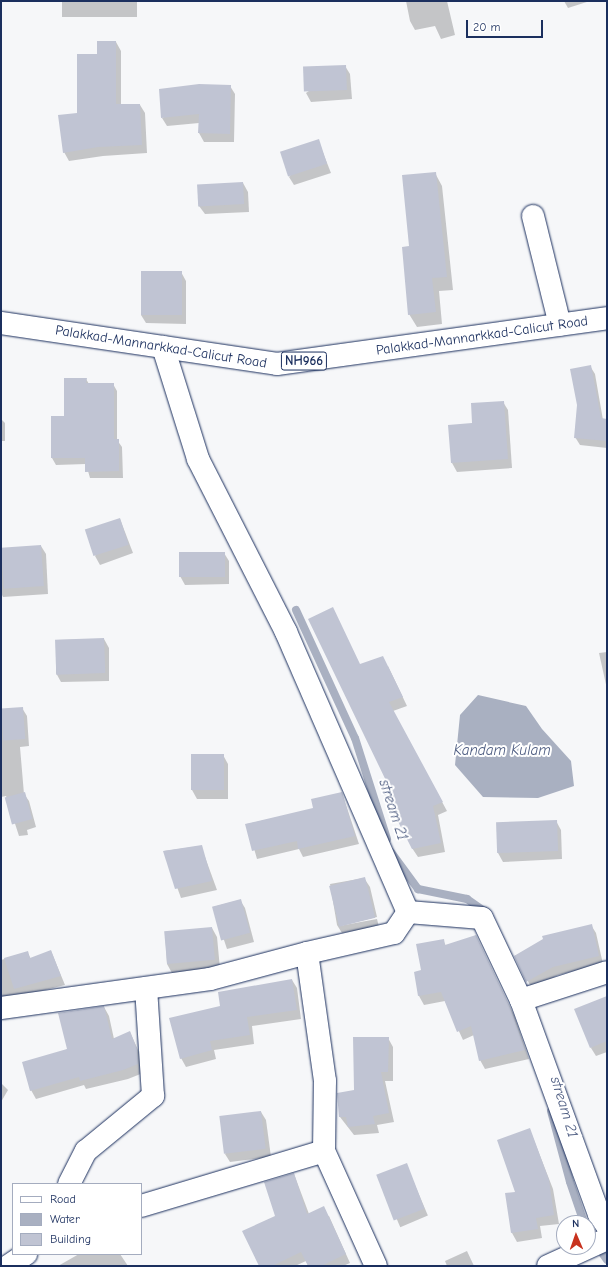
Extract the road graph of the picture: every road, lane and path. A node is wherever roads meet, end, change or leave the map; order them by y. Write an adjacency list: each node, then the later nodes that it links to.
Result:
1 (533, 216): 4 (main road)
2 (607, 318): 4 (main road, Palakkad-Mannarkkad-Calicut Road / NH966)
3 (1, 323): 5 (main road, Palakkad-Mannarkkad-Calicut Road / NH966)
4 (560, 325): 5 (main road, Palakkad-Mannarkkad-Calicut Road / NH966)
5 (163, 347): 6 (main road)
6 (408, 912): 7 (main road); 10 (main road)
7 (307, 953): 9 (main road); 12 (main road)
8 (607, 972): 10 (main road)
9 (146, 988): 11 (main road); 13 (main road)
10 (521, 1000): 15 (main road)
11 (1, 1008)
12 (324, 1151): 14 (main road); 19 (main road)
13 (70, 1183)
14 (142, 1206)
15 (607, 1226)
16 (607, 1239): 20 (main road)
17 (24, 1255): 18 (main road)
18 (8, 1266)
19 (376, 1266)
20 (548, 1266)

